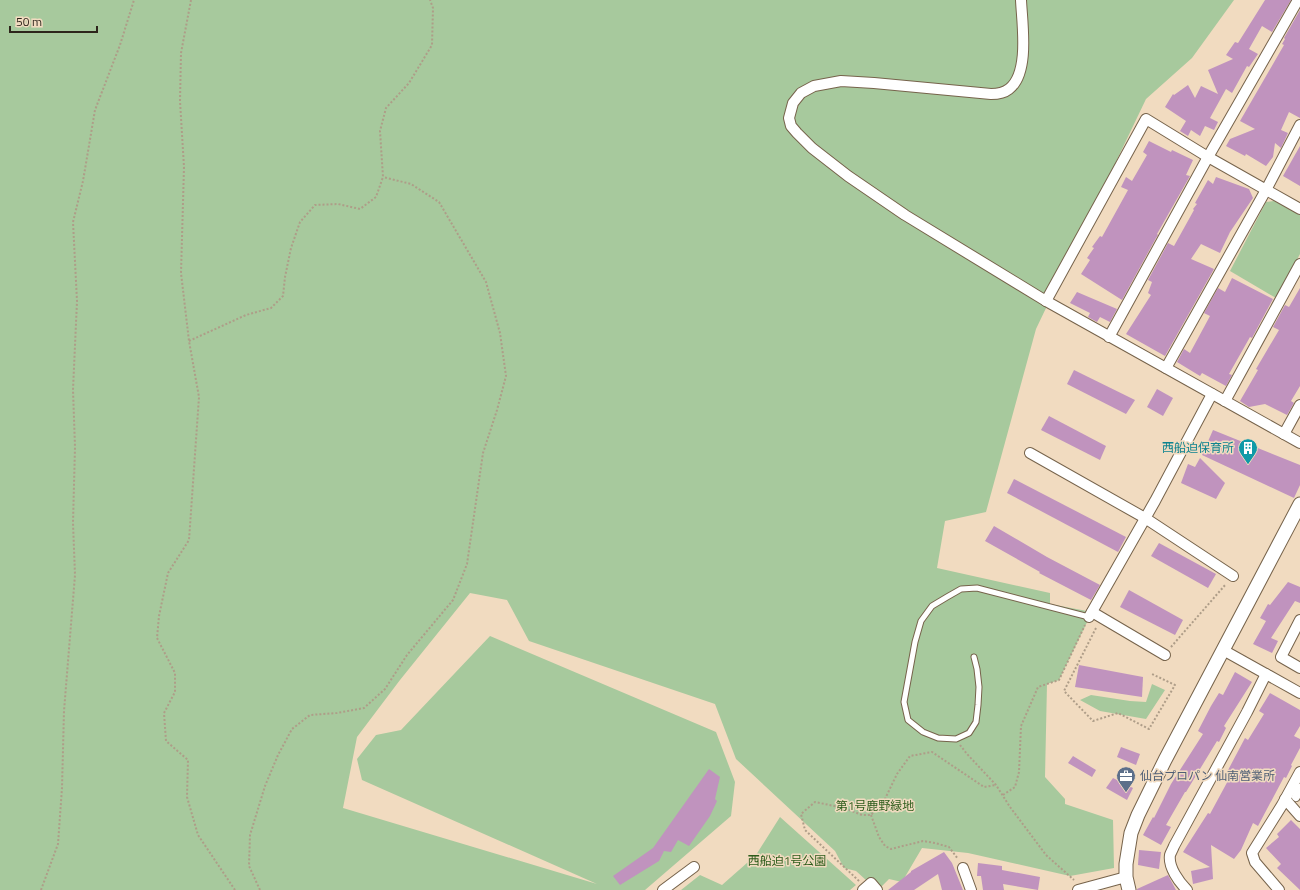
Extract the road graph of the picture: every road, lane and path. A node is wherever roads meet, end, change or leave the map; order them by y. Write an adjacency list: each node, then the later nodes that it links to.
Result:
1 (134, 0): 47 (path)
2 (191, 0): 14 (path)
3 (430, 0): 8 (path)
4 (1020, 0): 12 (street)
5 (1298, 0): 7 (street)
6 (1300, 125): 9 (street)
7 (1208, 157): 9 (street); 12 (street); 13 (street)
8 (383, 177): 14 (path); 49 (path)
9 (1266, 190): 10 (street); 15 (street)
10 (1300, 209)
11 (1300, 264): 17 (street)
12 (1046, 301): 13 (street)
13 (1109, 336): 15 (street)
14 (189, 341): 48 (path)
15 (1166, 368): 16 (street)
16 (1212, 394): 17 (street); 23 (street)
17 (1225, 401): 19 (street)
18 (1300, 405): 19 (street)
19 (1284, 434): 20 (street)
20 (1300, 443)
21 (1030, 453): 23 (street)
22 (1300, 504): 28 (street)
23 (1145, 518): 24 (street); 25 (street)
24 (1233, 576): 29 (path)
25 (1090, 614): 29 (street); 35 (lane); 39 (path)
26 (1300, 620): 31 (street)
27 (1096, 628): 32 (path)
28 (1223, 650): 33 (street); 45 (street)
29 (1165, 655)
30 (974, 657): 35 (lane)
31 (1300, 668)
32 (1152, 674)
33 (1266, 674): 34 (street); 55 (street)
34 (1300, 693)
35 (956, 739): 37 (path)
36 (1300, 772): 40 (street)
37 (996, 785): 39 (path); 41 (path)
38 (1300, 788): 40 (street)
39 (1003, 795): 53 (path)
40 (1290, 798): 42 (street); 56 (street)
41 (871, 815): 44 (path); 46 (path)
42 (1300, 816)
43 (694, 867): 50 (street)
44 (963, 868): 52 (street)
45 (1126, 877): 53 (street); 54 (street)
46 (864, 888): 51 (street)
47 (41, 890)
48 (235, 890)
49 (260, 890)
50 (663, 890)
51 (877, 890)
52 (971, 890)
53 (1079, 890)
54 (1129, 890)
55 (1187, 890)
56 (1279, 890)

